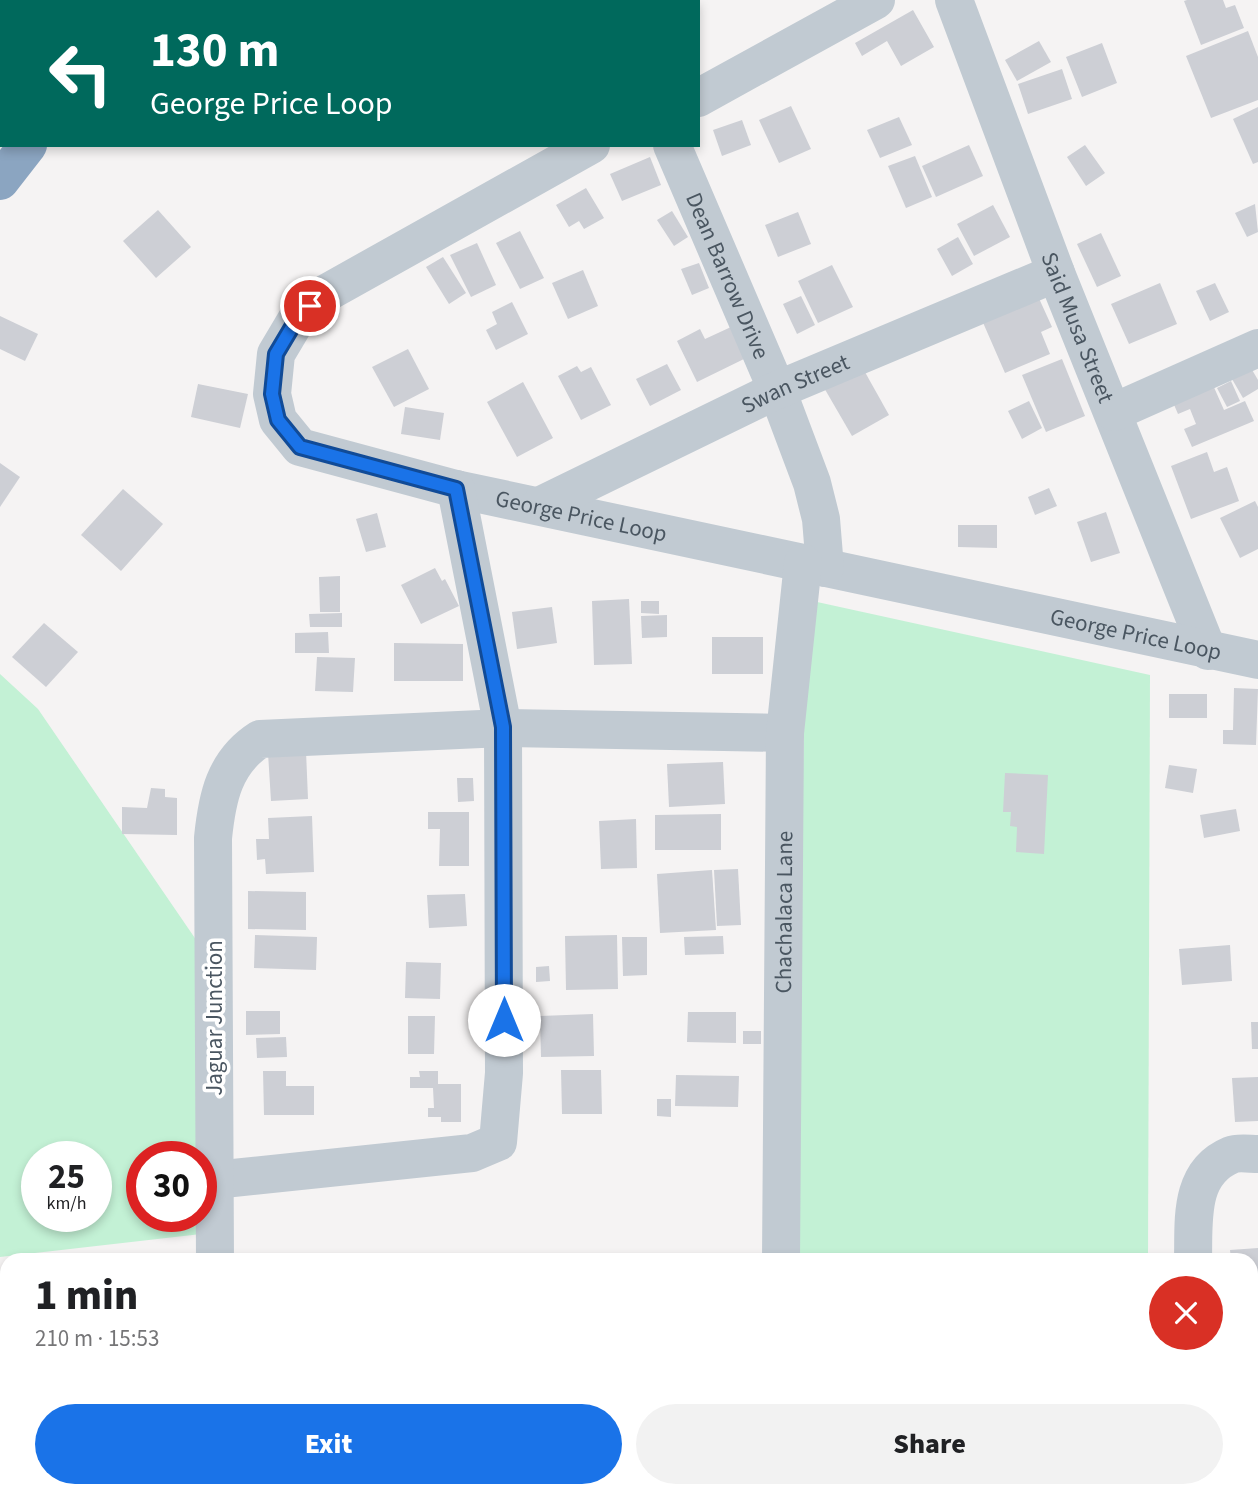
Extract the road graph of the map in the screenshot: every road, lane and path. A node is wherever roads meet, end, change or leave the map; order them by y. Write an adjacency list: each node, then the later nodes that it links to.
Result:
1 (876, 0): 3 (street)
2 (954, 0): 8 (street, Said Musa Street)
3 (700, 97)
4 (26, 147): 7 (highway)
5 (587, 147): 12 (street, George Price Loop)
6 (673, 147): 10 (street, Dean Barrow Drive)
7 (0, 181)
8 (1056, 273): 10 (street, Swan Street); 11 (street, Said Musa Street)
9 (1258, 348): 11 (street)
10 (777, 390): 13 (street, Swan Street); 14 (street, Dean Barrow Drive)
11 (1114, 412): 15 (street, Said Musa Street)
12 (456, 489): 13 (street, George Price Loop); 17 (street)
13 (539, 506): 14 (street, George Price Loop)
14 (814, 566): 15 (street, George Price Loop); 18 (street, Chachalaca Lane)
15 (1208, 651): 16 (street, George Price Loop)
16 (1258, 660)
17 (503, 727): 18 (street, Jaguar Junction); 19 (street, Jaguar Junction); 21 (street)
18 (785, 733): 24 (street, Chachalaca Lane)
19 (214, 1141)
20 (1258, 1154): 25 (street)
21 (217, 1180)
22 (215, 1232): 23 (street, Jaguar Junction)
23 (215, 1253)
24 (781, 1253)
25 (1193, 1253)

